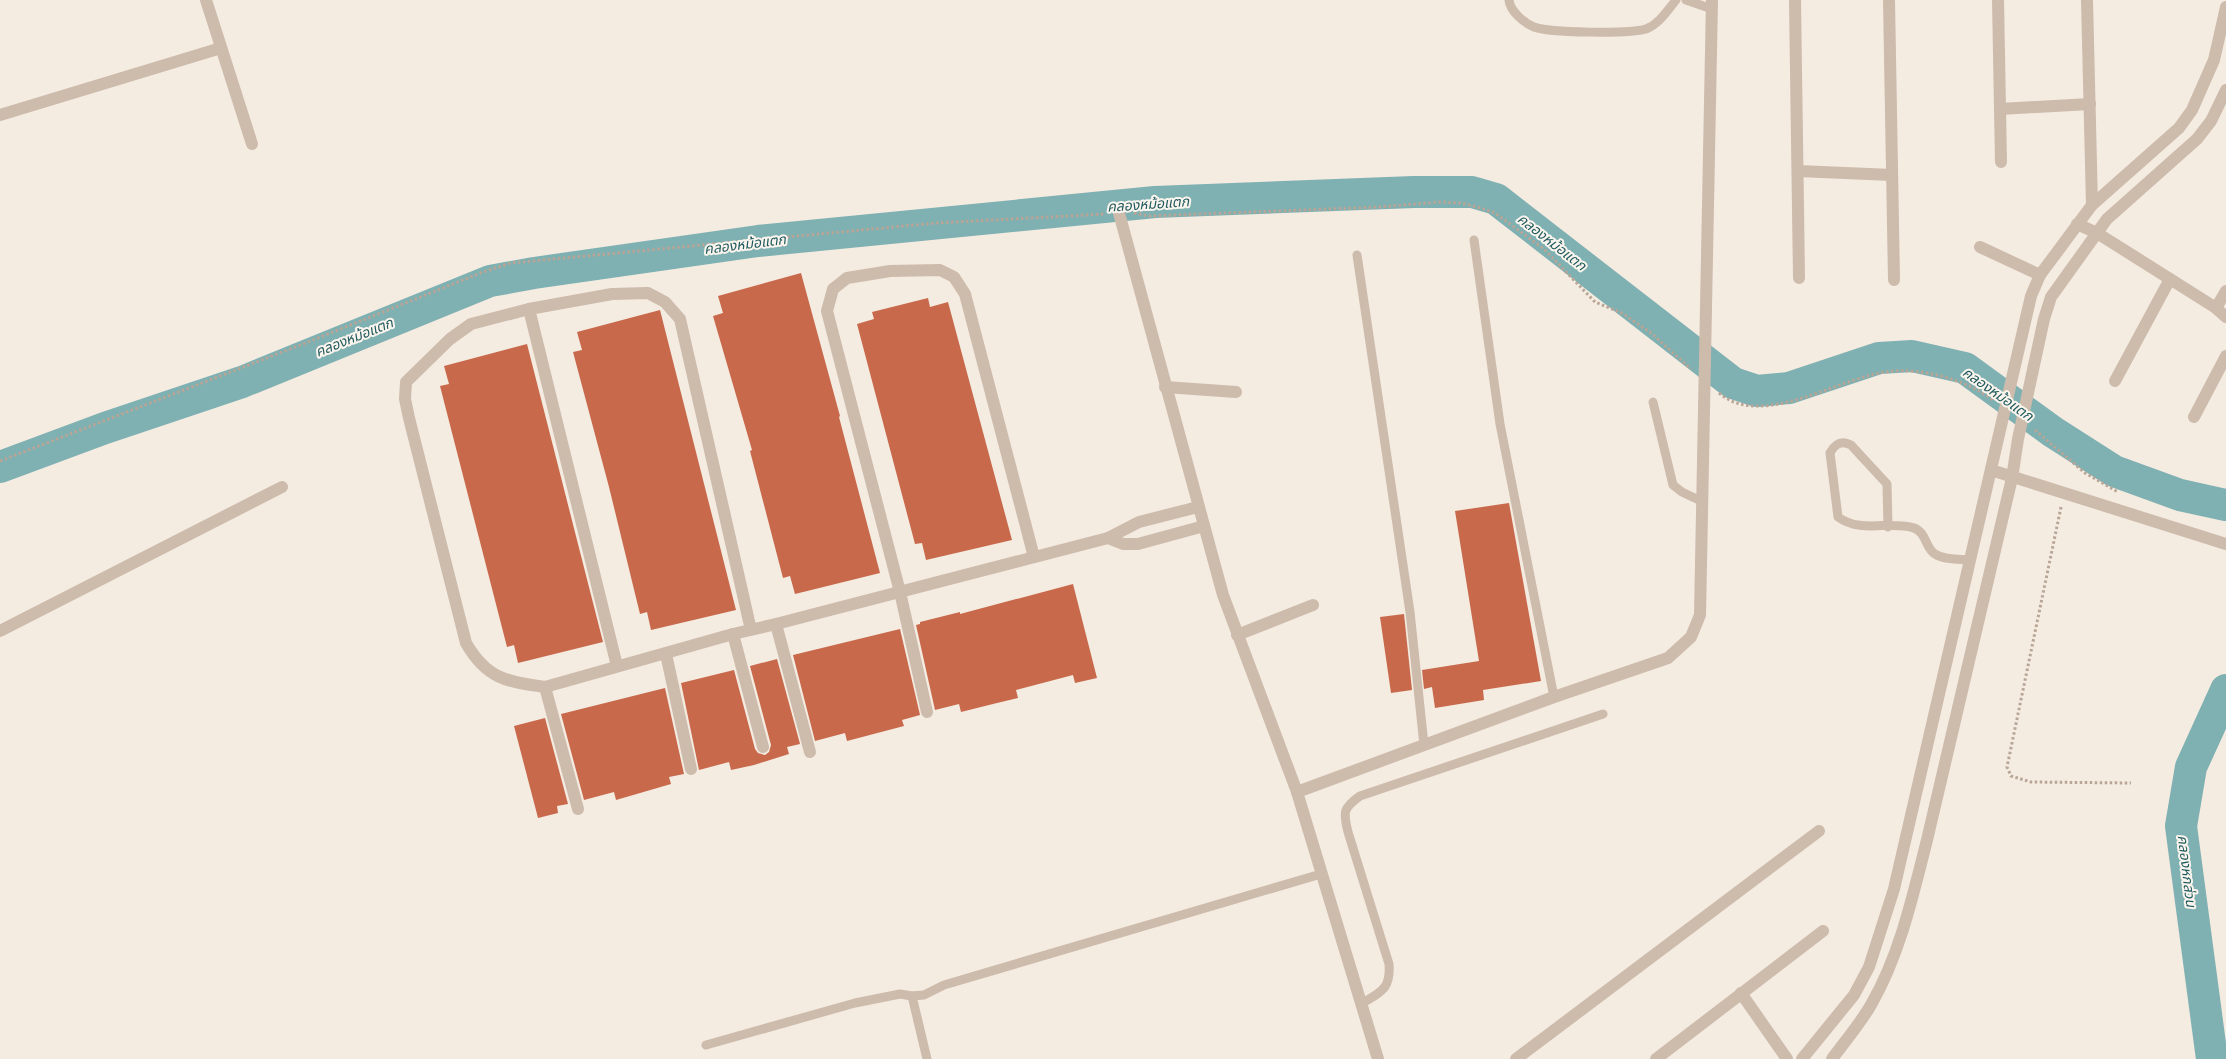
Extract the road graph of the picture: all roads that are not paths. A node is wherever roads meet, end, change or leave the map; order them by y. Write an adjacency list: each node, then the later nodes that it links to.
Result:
1 (206, 0): 11 (street)
2 (1509, 0): 3 (lane)
3 (1676, 0)
4 (1686, 0): 9 (lane)
5 (1795, 0): 18 (street)
6 (1889, 0): 19 (street)
7 (1998, 0): 14 (street)
8 (2087, 0): 13 (street)
9 (1712, 4): 44 (street)
10 (2226, 6): 20 (street)
11 (221, 48): 15 (street); 16 (street)
12 (2226, 90): 23 (street)
13 (2090, 104): 14 (street); 20 (street)
14 (2000, 109): 17 (street)
15 (0, 115)
16 (252, 144)
17 (2001, 162)
18 (1798, 171): 19 (street); 28 (street)
19 (1892, 175): 30 (street)
20 (2092, 205): 22 (street)
21 (1119, 213): 37 (street)
22 (2077, 224): 23 (street); 27 (street)
23 (2097, 233): 29 (street); 42 (street)
24 (1474, 240): 62 (lane)
25 (1980, 247): 27 (street)
26 (1357, 255): 67 (lane)
27 (2040, 275): 41 (street)
28 (1799, 278)
29 (2170, 279): 32 (street); 36 (street)
30 (1894, 280)
31 (2226, 291): 32 (street)
32 (2216, 308): 34 (street)
33 (529, 309): 55 (street); 60 (street); 61 (street)
34 (2226, 316)
35 (2226, 356): 40 (street)
36 (2115, 381)
37 (1165, 387): 38 (street); 45 (street)
38 (1236, 392)
39 (1653, 402): 44 (lane)
40 (2194, 417)
41 (1991, 470): 42 (street); 51 (street)
42 (2012, 478): 49 (street); 64 (street)
43 (282, 487): 56 (street)
44 (1703, 502): 62 (street)
45 (1198, 507): 46 (street); 48 (street)
46 (1204, 526): 48 (street); 58 (street)
47 (1888, 527): 47 (lane); 51 (lane)
48 (1108, 538): 50 (street)
49 (2226, 544)
50 (1034, 557): 52 (street); 52 (street)
51 (1970, 560): 63 (street)
52 (900, 592): 54 (street); 65 (street)
53 (1313, 605): 58 (street)
54 (776, 624): 55 (street); 69 (street)
55 (751, 630): 57 (street)
56 (0, 631)
57 (733, 634): 59 (street); 68 (street)
58 (1237, 636): 71 (street)
59 (666, 654): 60 (street); 70 (street)
60 (617, 666): 61 (street)
61 (545, 687): 72 (street)
62 (1554, 697): 67 (street)
63 (1938, 702): 64 (street); 75 (street)
64 (1959, 705): 76 (street)
65 (927, 712)
66 (1603, 714): 80 (lane)
67 (1424, 745): 71 (street)
68 (763, 747)
69 (810, 752)
70 (691, 769)
71 (1296, 792): 74 (street)
72 (578, 809)
73 (1819, 830): 84 (street)
74 (1321, 874): 79 (lane); 80 (street)
75 (1894, 889): 76 (street); 87 (street)
76 (1912, 898): 88 (street)
77 (1823, 931): 78 (street)
78 (1741, 993): 85 (street); 86 (street)
79 (912, 996): 81 (lane); 82 (lane)
80 (1361, 1004): 83 (street)
81 (706, 1045)
82 (927, 1059)
83 (1378, 1059)
84 (1516, 1059)
85 (1656, 1059)
86 (1787, 1059)
87 (1802, 1059)
88 (1832, 1059)

